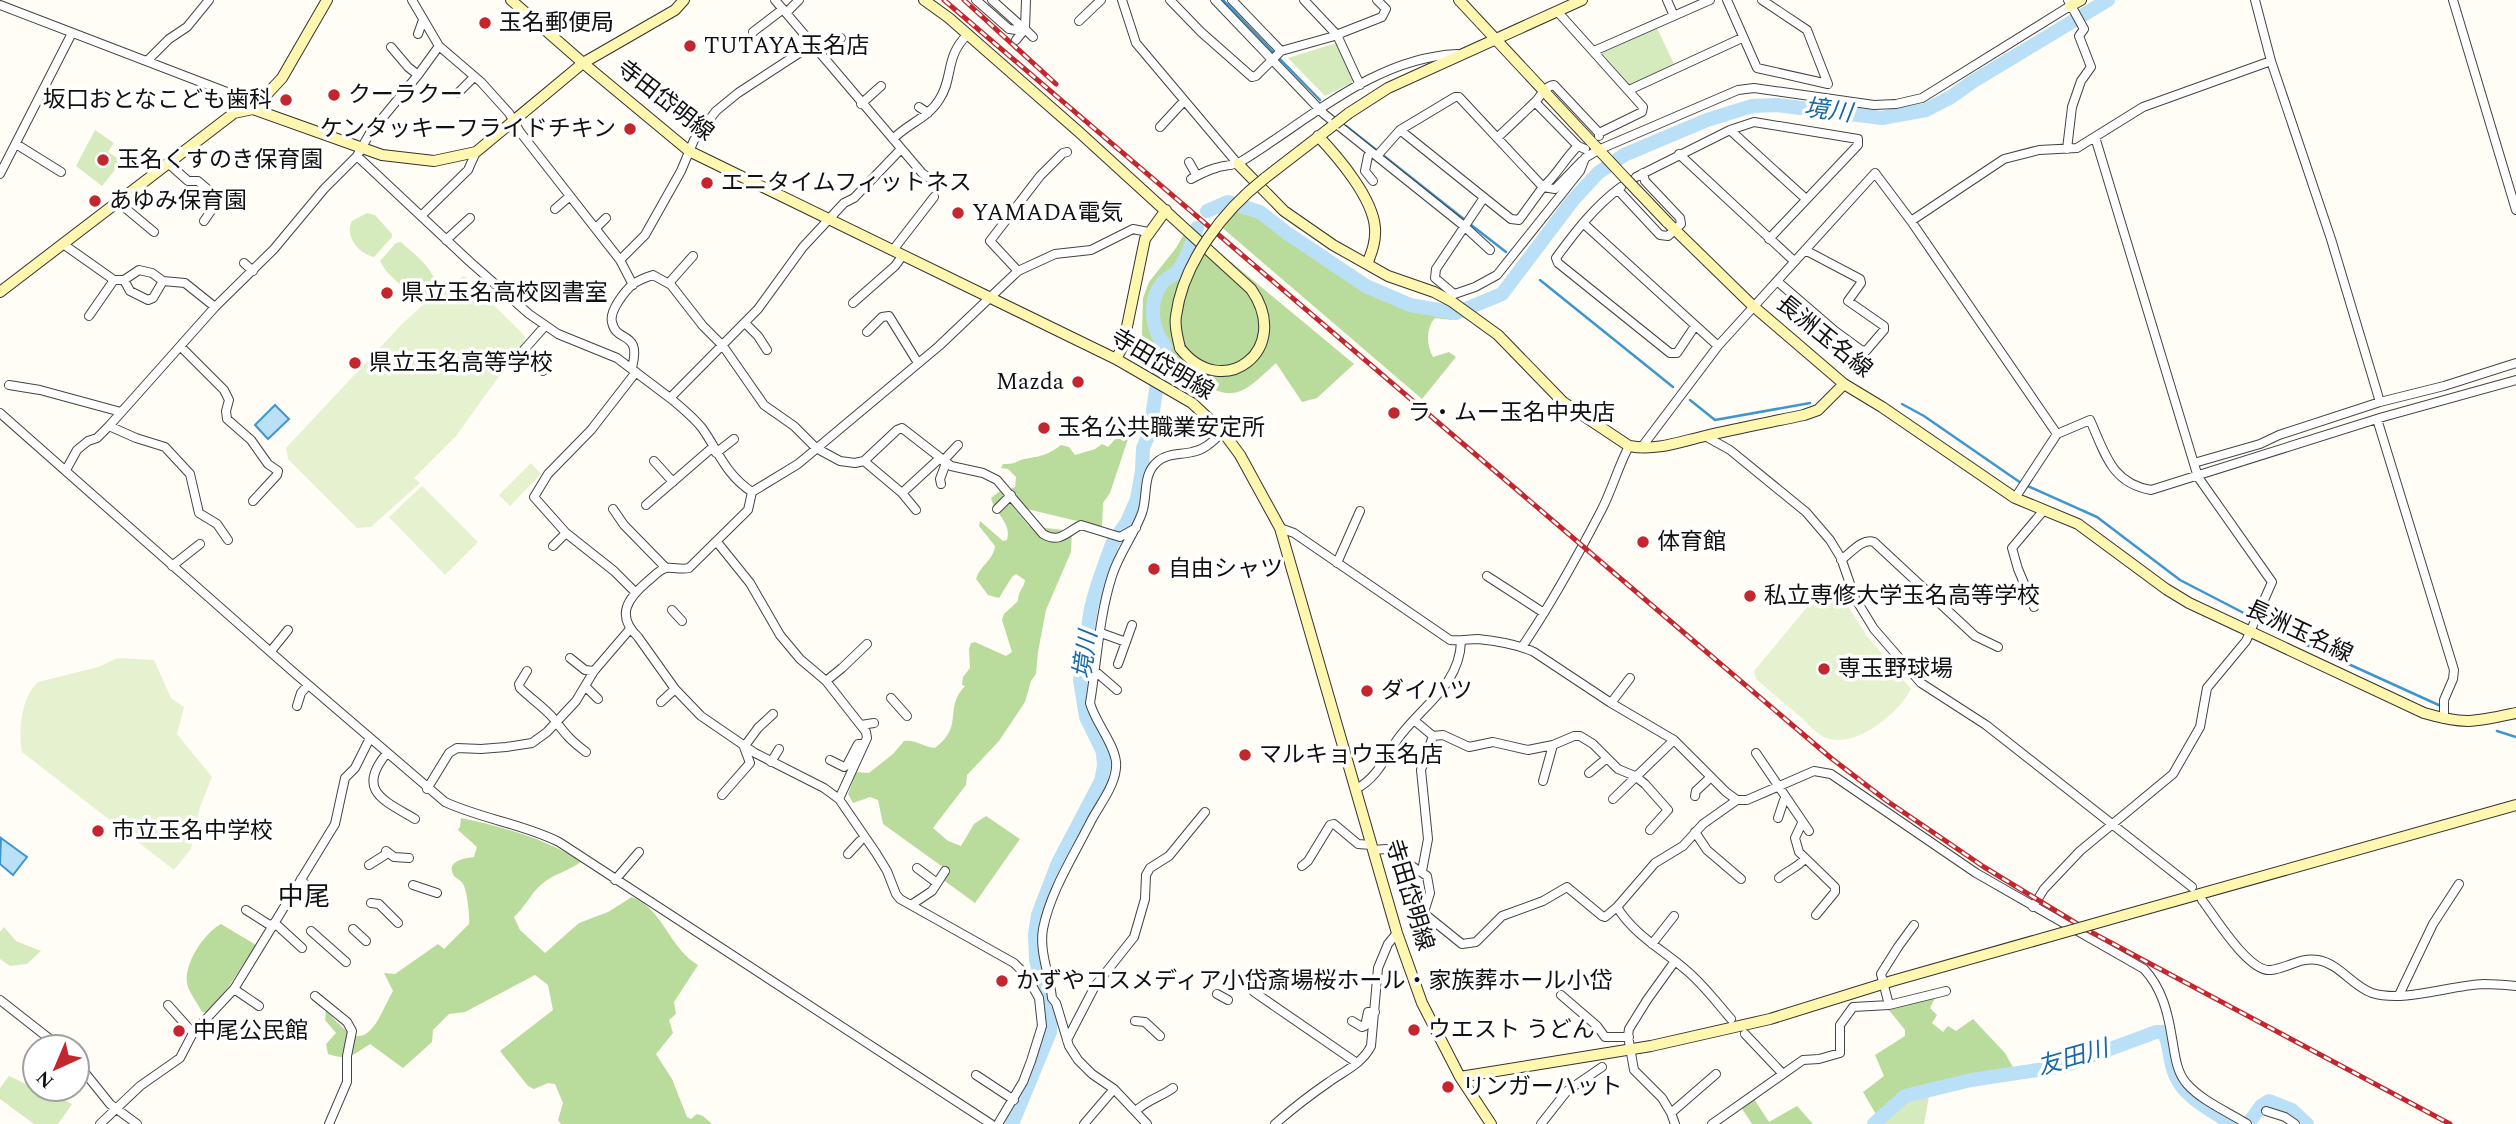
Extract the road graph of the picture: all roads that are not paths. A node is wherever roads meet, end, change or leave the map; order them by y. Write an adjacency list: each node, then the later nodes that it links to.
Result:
1 (209, 0): 52 (street)
2 (327, 0): 66 (main road)
3 (412, 0): 33 (street)
4 (511, 0): 54 (main road, 寺田岱明線)
5 (684, 0): 54 (main road)
6 (775, 0): 30 (street)
7 (799, 0): 30 (street)
8 (924, 0): 39 (main road)
9 (976, 0): 35 (street)
10 (992, 0): 35 (street)
11 (1026, 0): 35 (street)
12 (1101, 0): 34 (street)
13 (1122, 0): 62 (street)
14 (1170, 0): 51 (street)
15 (1215, 0): 51 (street)
16 (1232, 0): 51 (street)
17 (1304, 0): 40 (street)
18 (1377, 0): 40 (street)
19 (1459, 0): 43 (main road, 長洲玉名線)
20 (1582, 0): 31 (main road)
21 (1667, 0): 32 (street)
22 (1710, 0): 32 (street)
23 (1727, 0): 44 (street)
24 (1762, 0): 44 (street)
25 (2081, 0): 29 (main road)
26 (2255, 0): 53 (street)
27 (2453, 0): 104 (street)
28 (0, 5): 37 (street)
29 (2070, 6): 78 (street); 80 (street)
30 (785, 11): 36 (street); 47 (street)
31 (1557, 11): 43 (main road); 49 (street)
32 (1674, 16): 49 (street)
33 (423, 20): 38 (street); 46 (street)
34 (1079, 21)
35 (1024, 27): 41 (street); 45 (street)
36 (753, 32)
37 (72, 33): 52 (street); 77 (street)
38 (418, 34)
39 (968, 34): 68 (street); 103 (main road)
40 (1337, 35): 51 (street); 57 (street)
41 (1033, 37)
42 (841, 38): 47 (street)
43 (1495, 38): 50 (main road); 60 (main road, 長洲玉名線)
44 (1742, 38): 59 (street)
45 (1016, 40)
46 (439, 46): 55 (street); 56 (street)
47 (814, 46): 64 (street); 81 (street)
48 (391, 47): 55 (street)
49 (1594, 51): 59 (street)
50 (1464, 54): 57 (street); 73 (main road, bridge)
51 (1277, 55): 67 (street)
52 (147, 61): 66 (street)
53 (2271, 61): 74 (street); 159 (street)
54 (583, 63): 69 (main road); 81 (main road, 寺田岱明線)
55 (418, 75): 83 (street)
56 (474, 77): 61 (street); 69 (street)
57 (1360, 85): 67 (street)
58 (881, 86): 64 (street)
59 (1629, 90): 78 (street)
60 (1543, 91): 63 (street); 78 (main road, 長洲玉名線); 78 (street)
61 (458, 93)
62 (1184, 101): 70 (street); 90 (street)
63 (1535, 102): 75 (street); 82 (street)
64 (861, 104): 76 (street)
65 (919, 107): 68 (street)
66 (253, 108): 83 (main road); 89 (main road)
67 (1320, 108): 86 (street); 90 (street)
68 (928, 113): 76 (street)
69 (515, 122): 84 (main road); 97 (street)
70 (1160, 127)
71 (1400, 130): 75 (street); 86 (street); 99 (street)
72 (1730, 130): 87 (street); 100 (street); 100 (street)
73 (1318, 136): 103 (main road, bridge); 127 (main road)
74 (2095, 136): 80 (street); 176 (street)
75 (1497, 138): 96 (street)
76 (893, 139): 79 (street)
77 (16, 144): 91 (street); 92 (street)
78 (1600, 144): 82 (street); 94 (main road, 長洲玉名線)
79 (901, 149): 93 (street); 108 (street)
80 (2067, 149): 110 (street)
81 (689, 151): 108 (main road, 寺田岱明線); 124 (street)
82 (1583, 151): 96 (street); 96 (street); 137 (street)
83 (359, 152): 84 (main road); 105 (street); 128 (street)
84 (476, 152): 105 (street)
85 (1067, 152): 129 (street)
86 (1377, 153): 95 (street); 111 (street)
87 (1679, 154): 94 (street); 117 (street)
88 (1189, 162): 90 (street)
89 (169, 164): 101 (main road); 109 (street)
90 (1238, 164): 127 (main road)
91 (61, 172)
92 (0, 174)
93 (929, 178)
94 (1627, 180): 112 (street); 113 (main road, 長洲玉名線, bridge); 113 (street)
95 (1373, 181)
96 (1544, 187): 99 (street)
97 (570, 196): 102 (street); 114 (street)
98 (934, 197): 122 (street)
99 (1483, 199): 111 (street)
100 (1806, 200): 117 (street)
101 (118, 202): 115 (street); 119 (main road)
102 (555, 209)
103 (1166, 210): 116 (main road)
104 (2516, 210)
105 (421, 216): 118 (street)
106 (470, 218): 118 (street)
107 (606, 218): 114 (street)
108 (829, 219): 122 (main road, 寺田岱明線); 142 (street)
109 (204, 221)
110 (1911, 221): 121 (street); 165 (street)
111 (1466, 223): 120 (street); 137 (street)
112 (1583, 223): 144 (street); 144 (street)
113 (1671, 226): 139 (main road, 長洲玉名線)
114 (596, 228): 124 (street)
115 (154, 232)
116 (1148, 232): 129 (street); 150 (main road)
117 (1769, 239): 125 (street)
118 (446, 240): 143 (street)
119 (63, 244): 130 (street); 135 (main road)
120 (1490, 250)
121 (1804, 250): 125 (street); 132 (street)
122 (898, 253): 136 (main road, 寺田岱明線); 138 (street)
123 (693, 256): 133 (street)
124 (620, 260): 134 (street)
125 (1794, 261): 132 (street)
126 (244, 262): 128 (street)
127 (1367, 264): 137 (main road)
128 (253, 271): 140 (street)
129 (1018, 271): 136 (street)
130 (119, 280): 131 (street); 131 (street); 141 (street)
131 (163, 281): 140 (street)
132 (1777, 281): 139 (street)
133 (668, 283): 134 (street); 146 (street)
134 (633, 285): 153 (street)
135 (0, 292)
136 (990, 297): 150 (main road, 寺田岱明線); 151 (street)
137 (1451, 298): 169 (main road)
138 (853, 303)
139 (1753, 306): 147 (street); 157 (main road, 長洲玉名線)
140 (215, 307): 148 (street)
141 (89, 316)
142 (745, 323): 146 (street); 149 (street)
143 (545, 326): 153 (street); 154 (street)
144 (1695, 326): 147 (street)
145 (867, 332): 151 (street)
146 (723, 346): 158 (street); 170 (street)
147 (1718, 346): 171 (street)
148 (181, 347): 160 (street); 185 (street)
149 (767, 350)
150 (1116, 359): 164 (main road, 寺田岱明線)
151 (918, 363): 170 (street)
152 (2516, 363): 159 (street)
153 (634, 370): 158 (street); 194 (street)
154 (543, 371)
155 (2516, 380): 162 (street)
156 (9, 384): 160 (street)
157 (1844, 384): 166 (main road); 184 (main road, 長洲玉名線)
158 (670, 398): 172 (street)
159 (2380, 402): 176 (street)
160 (121, 412): 163 (street)
161 (0, 414): 177 (street)
162 (2377, 419): 178 (street); 239 (street)
163 (109, 426): 177 (street); 195 (street)
164 (1223, 432): 192 (street); 193 (main road, 寺田岱明線)
165 (2057, 434): 178 (street); 184 (street)
166 (1705, 436): 171 (main road); 199 (street)
167 (734, 439): 172 (street)
168 (958, 445): 175 (street)
169 (1629, 446): 171 (main road); 207 (street)
170 (816, 448): 174 (street); 181 (street)
171 (1641, 448)
172 (714, 450): 179 (street); 181 (street)
173 (654, 461): 179 (street)
174 (864, 461): 175 (street); 182 (street)
175 (943, 461): 180 (street); 182 (street); 183 (street)
176 (2194, 463): 178 (street)
177 (66, 470): 201 (street)
178 (2198, 477): 213 (street)
179 (673, 482): 186 (street)
180 (941, 484)
181 (752, 492): 196 (street)
182 (902, 493): 189 (street)
183 (1011, 495): 188 (street); 192 (street)
184 (2015, 498): 191 (main road, 長洲玉名線)
185 (253, 501)
186 (646, 505)
187 (613, 509): 202 (street)
188 (997, 509)
189 (916, 510)
190 (1360, 510): 200 (street)
191 (2044, 510): 205 (street); 213 (main road, 長洲玉名線)
192 (1136, 528): 212 (street)
193 (1280, 528): 200 (street); 265 (main road, 寺田岱明線)
194 (566, 533): 198 (street); 204 (street)
195 (228, 540)
196 (717, 542): 202 (street); 226 (street)
197 (200, 544): 201 (street)
198 (553, 546)
199 (1841, 561): 218 (street); 277 (street)
200 (1337, 563): 214 (street)
201 (172, 566): 219 (street)
202 (666, 568): 204 (street)
203 (1487, 576): 207 (street)
204 (635, 592): 210 (street)
205 (2034, 607)
206 (673, 610): 208 (street)
207 (1544, 614): 217 (street)
208 (682, 621)
209 (1132, 625): 215 (street)
210 (630, 629): 223 (street); 229 (street)
211 (288, 630): 219 (street)
212 (1101, 632): 215 (street); 224 (street)
213 (2250, 634): 239 (main road, 長洲玉名線); 277 (street)
214 (1461, 641): 217 (street); 240 (street)
215 (1126, 642): 221 (street)
216 (867, 644): 226 (street)
217 (1522, 646): 234 (street)
218 (1998, 647)
219 (271, 652): 227 (street)
220 (570, 657): 223 (street)
221 (1118, 664)
222 (527, 671): 241 (street)
223 (594, 671): 228 (street)
224 (1095, 671): 230 (street); 330 (street)
225 (1630, 678): 234 (street)
226 (826, 681): 243 (street)
227 (308, 685): 235 (street); 246 (street)
228 (585, 686): 232 (street); 241 (street)
229 (675, 689): 233 (street); 249 (street)
230 (1117, 690)
231 (891, 698): 238 (street)
232 (598, 699)
233 (661, 702)
234 (1611, 703): 247 (street)
235 (297, 706)
236 (2516, 713): 239 (main road, 長洲玉名線)
237 (773, 715): 249 (street)
238 (907, 716)
239 (2444, 719)
240 (1415, 721): 244 (street); 265 (street)
241 (556, 723): 251 (street); 254 (street)
242 (874, 723): 243 (street)
243 (861, 725): 248 (street)
244 (1433, 736): 250 (street); 291 (street)
245 (506, 737): 251 (street)
246 (370, 738): 253 (street); 293 (street)
247 (1674, 740): 260 (street); 261 (street)
248 (864, 744): 257 (street); 268 (street)
249 (745, 745): 258 (street); 266 (street)
250 (1553, 745): 256 (street); 262 (street)
251 (506, 747): 264 (street)
252 (779, 750): 258 (street)
253 (387, 752): 264 (street); 275 (street)
254 (586, 752)
255 (1756, 753): 263 (street)
256 (1607, 758): 259 (street); 260 (street)
257 (830, 760)
258 (771, 762): 268 (street)
259 (1588, 773)
260 (1635, 776): 269 (street); 278 (street)
261 (1711, 777): 267 (street); 271 (street)
262 (1543, 781)
263 (1778, 786): 270 (street); 271 (street); 306 (street)
264 (427, 789): 295 (street)
265 (1356, 789): 282 (main road, 寺田岱明線)
266 (722, 794)
267 (1695, 796)
268 (839, 799): 304 (street)
269 (1613, 799)
270 (1787, 799): 274 (street); 276 (street)
271 (1737, 800): 280 (street)
272 (2516, 805): 321 (main road, bridge)
273 (1205, 812): 345 (street)
274 (1779, 818)
275 (415, 819)
276 (1802, 823): 279 (street); 285 (street)
277 (2111, 825): 299 (street); 306 (street)
278 (1650, 830)
279 (1809, 831)
280 (1695, 832): 294 (street); 305 (street)
281 (860, 841): 284 (street)
282 (1372, 847): 287 (street); 291 (street); 315 (main road, 寺田岱明線)
283 (639, 852): 295 (street)
284 (848, 853)
285 (1805, 859): 292 (street); 308 (street)
286 (369, 865): 288 (street)
287 (1302, 866)
288 (400, 867)
289 (917, 868): 296 (street)
290 (944, 871): 296 (street)
291 (1422, 871): 305 (street)
292 (1779, 878)
293 (301, 879): 300 (street); 311 (street)
294 (1741, 879)
295 (615, 880): 364 (street)
296 (937, 883): 304 (street)
297 (2459, 884): 328 (street)
298 (414, 885): 301 (street)
299 (2192, 887)
300 (310, 891)
301 (437, 893)
302 (2202, 900): 328 (street)
303 (371, 903): 310 (street)
304 (911, 905): 333 (street)
305 (1617, 907): 317 (street)
306 (2033, 907): 373 (street)
307 (246, 910): 311 (street)
308 (1816, 915)
309 (1674, 916): 317 (street)
310 (398, 923)
311 (273, 925): 318 (street); 323 (street)
312 (1914, 925): 321 (street)
313 (353, 929): 316 (street)
314 (311, 931): 320 (street)
315 (1397, 933): 337 (street); 352 (main road, 寺田岱明線)
316 (366, 941)
317 (1651, 944): 319 (street)
318 (302, 948)
319 (1675, 961): 338 (street); 346 (street)
320 (346, 962)
321 (1882, 984): 335 (street); 346 (main road)
322 (2516, 986): 328 (street)
323 (234, 989): 336 (street); 342 (street)
324 (1946, 990): 335 (street)
325 (1254, 992): 347 (street)
326 (1217, 994): 332 (street)
327 (1561, 995): 346 (street)
328 (2399, 995)
329 (315, 996): 363 (street)
330 (1051, 999): 333 (street); 345 (street)
331 (0, 1000): 341 (street)
332 (1228, 1000)
333 (1040, 1003): 356 (street)
334 (168, 1005): 342 (street)
335 (1889, 1005): 349 (street)
336 (259, 1006)
337 (1375, 1013): 340 (street); 347 (street)
338 (1731, 1019)
339 (1135, 1021): 344 (street)
340 (1352, 1021)
341 (42, 1033)
342 (193, 1033): 357 (street)
343 (1745, 1034): 349 (street)
344 (1160, 1036)
345 (1067, 1040): 355 (street)
346 (1630, 1043): 352 (main road); 360 (street)
347 (1357, 1063): 368 (street)
348 (1602, 1067): 370 (street)
349 (1782, 1073): 372 (street)
350 (1716, 1074): 360 (street)
351 (976, 1075): 356 (street)
352 (1460, 1077): 369 (main road, 寺田岱明線)
353 (91, 1080): 357 (street)
354 (1173, 1088): 358 (street)
355 (1114, 1089): 358 (street); 366 (street)
356 (1014, 1100): 365 (street)
357 (115, 1108): 361 (street); 362 (street)
358 (1136, 1111): 367 (street)
359 (2266, 1111): 374 (street)
360 (1671, 1113): 371 (street)
361 (100, 1124)
362 (137, 1124)
363 (329, 1124)
364 (991, 1124)
365 (998, 1124)
366 (1084, 1124)
367 (1147, 1124)
368 (1275, 1124)
369 (1491, 1124)
370 (1541, 1124)
371 (1675, 1124)
372 (1712, 1124)
373 (2246, 1124)
374 (2295, 1124)

